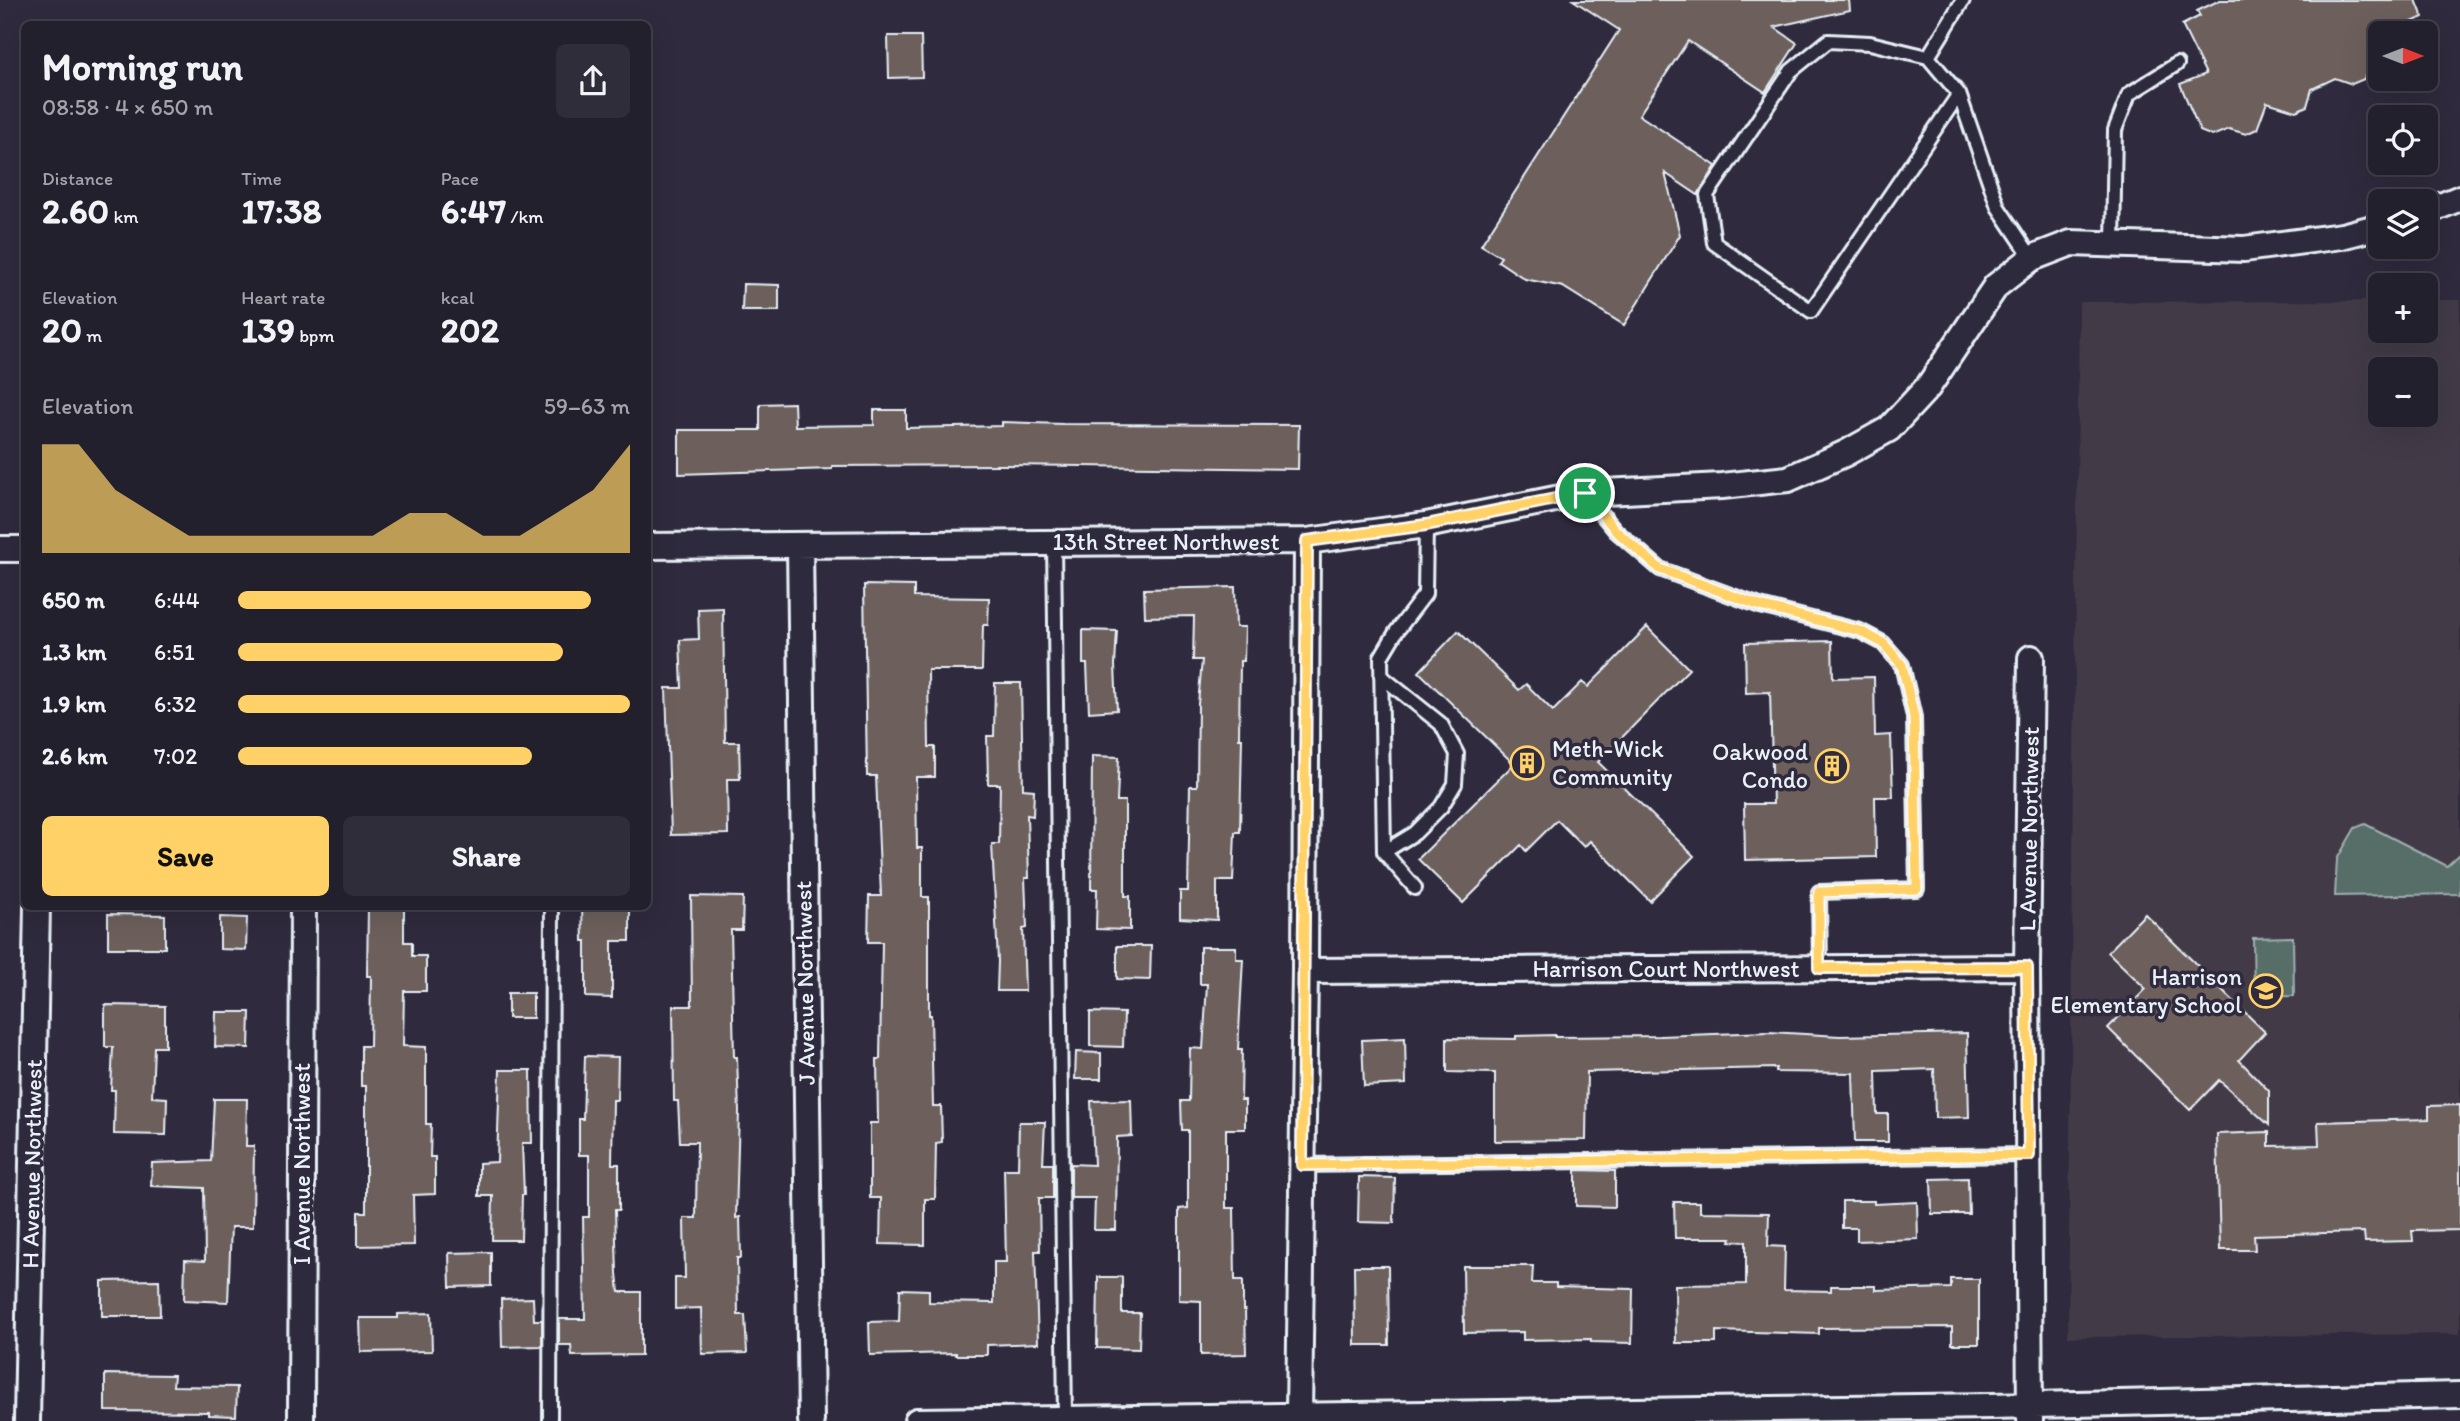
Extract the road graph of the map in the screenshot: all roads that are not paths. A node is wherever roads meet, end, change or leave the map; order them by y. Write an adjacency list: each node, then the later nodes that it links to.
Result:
1 (1963, 0): 2 (lane)
2 (1928, 57): 4 (lane); 4 (lane)
3 (2177, 64): 8 (lane)
4 (1959, 94): 9 (lane)
5 (2460, 198): 6 (street)
6 (2438, 207)
7 (2368, 229): 8 (street, 13th Street Northwest)
8 (2113, 245): 9 (street, 13th Street Northwest)
9 (2032, 258): 10 (street, 13th Street Northwest)
10 (1585, 493): 11 (street, 13th Street Northwest); 26 (lane)
11 (1426, 525): 12 (street, 13th Street Northwest); 19 (lane)
12 (1307, 541): 13 (street, 13th Street Northwest); 27 (street)
13 (1054, 543): 14 (street, 13th Street Northwest); 33 (lane)
14 (800, 545): 15 (street, 13th Street Northwest); 38 (street, J Avenue Northwest)
15 (651, 546)
16 (0, 549): 17 (street)
17 (21, 549)
18 (2031, 658): 25 (street, L Avenue Northwest)
19 (1381, 676): 20 (lane); 20 (lane)
20 (1384, 852): 21 (lane)
21 (1415, 888)
22 (37, 910): 35 (street, H Avenue Northwest)
23 (303, 910): 36 (street, I Avenue Northwest)
24 (552, 910): 37 (lane)
25 (2027, 967): 26 (street, Harrison Court Northwest); 28 (street, L Avenue Northwest)
26 (1819, 968): 27 (street, Harrison Court Northwest)
27 (1305, 971): 29 (street)
28 (2029, 1155): 29 (lane); 31 (street, L Avenue Northwest)
29 (1302, 1165): 32 (street)
30 (2460, 1395): 31 (street)
31 (2031, 1413): 34 (street)
32 (1298, 1414): 33 (street); 34 (street)
33 (1065, 1418): 39 (street)
34 (1421, 1418)
35 (27, 1421)
36 (300, 1421)
37 (551, 1421)
38 (810, 1421)
39 (917, 1421)

